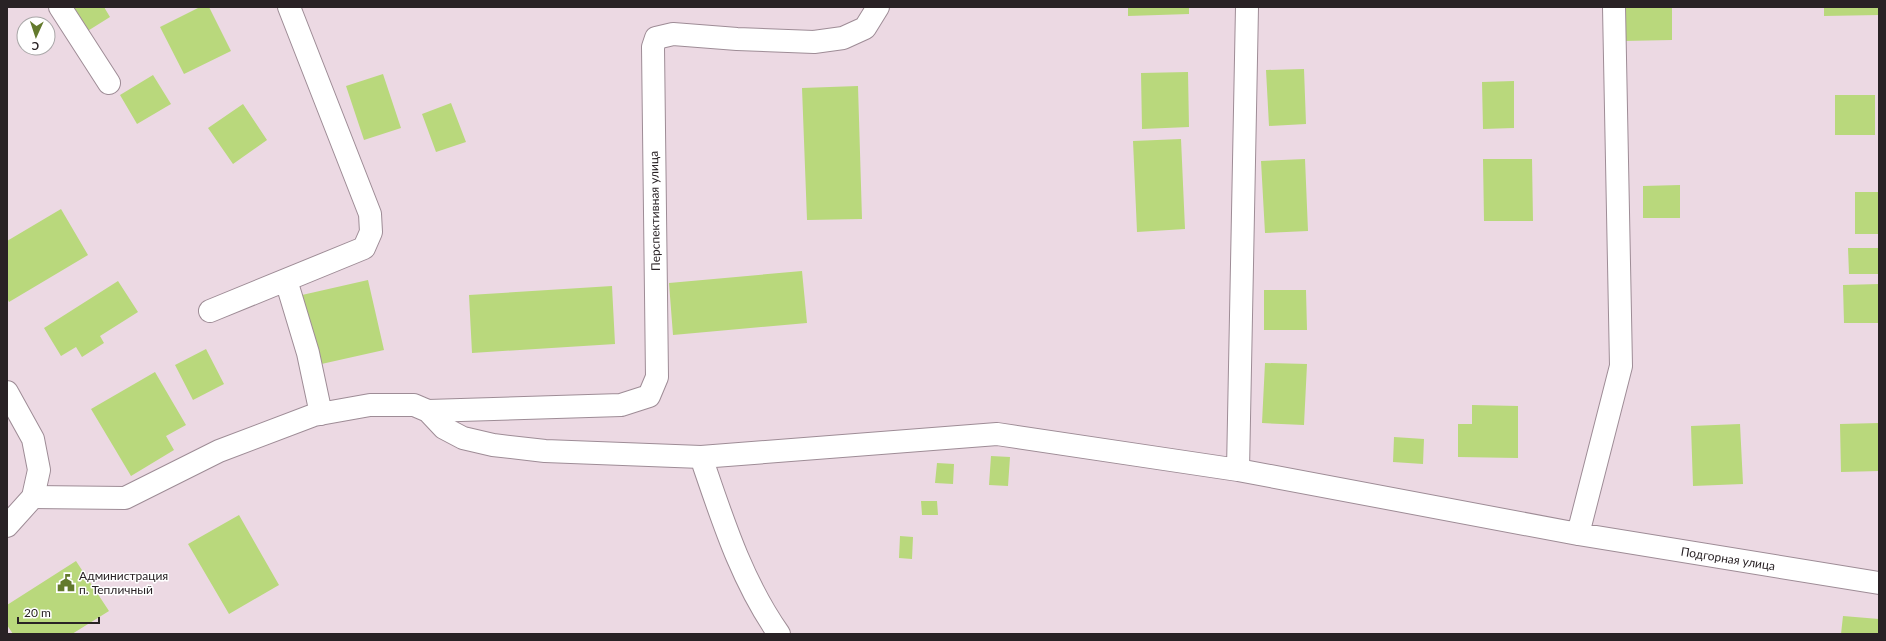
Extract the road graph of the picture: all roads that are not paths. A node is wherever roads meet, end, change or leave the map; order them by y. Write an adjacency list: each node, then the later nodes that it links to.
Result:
1 (60, 7): 6 (street)
2 (289, 7): 7 (street)
3 (878, 7): 10 (street, Перспективная улица)
4 (1247, 7): 13 (street)
5 (1614, 7): 16 (street)
6 (109, 83)
7 (286, 280): 8 (street); 11 (street)
8 (210, 311)
9 (7, 392): 14 (street)
10 (428, 411): 11 (street); 12 (street, Подгорная улица)
11 (321, 414): 14 (street)
12 (701, 456): 13 (street, Подгорная улица); 18 (street)
13 (1238, 470): 16 (street, Подгорная улица)
14 (33, 497): 15 (street)
15 (7, 526)
16 (1578, 534): 17 (street, Подгорная улица)
17 (1879, 583)
18 (779, 634)

